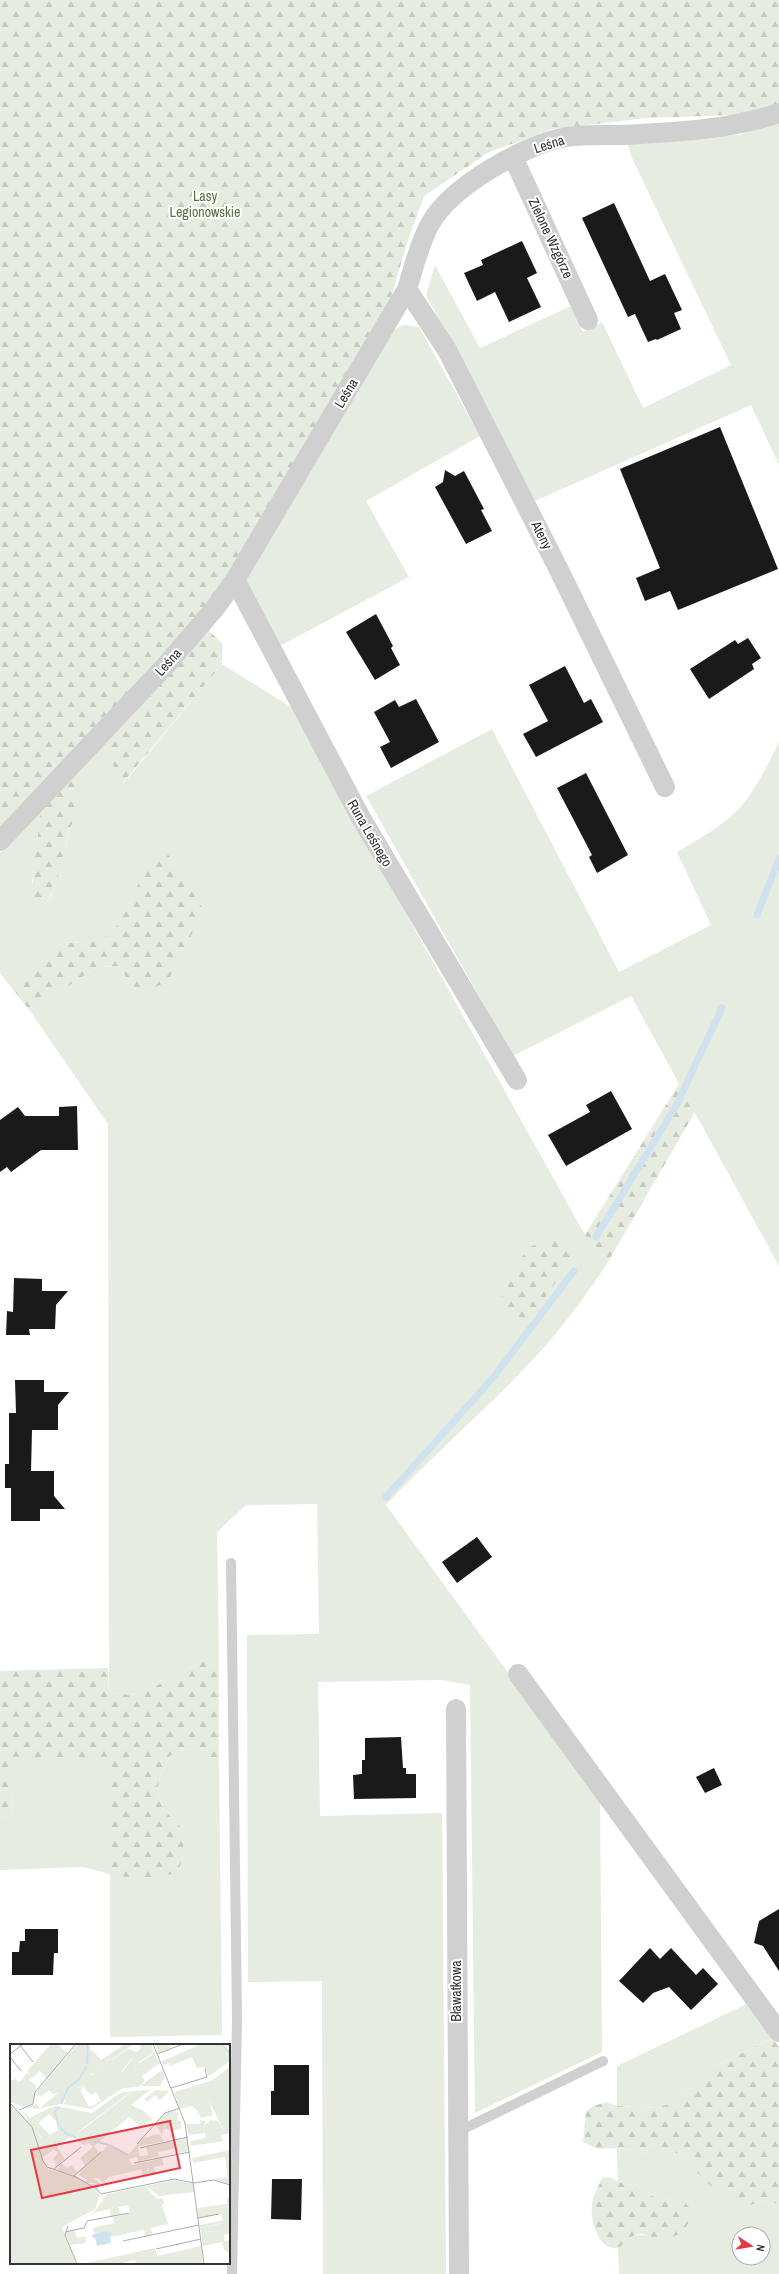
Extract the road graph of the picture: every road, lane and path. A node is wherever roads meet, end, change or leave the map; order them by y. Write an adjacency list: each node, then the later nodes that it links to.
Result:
1 (779, 113): 2 (street, Leśna)
2 (513, 157): 3 (street, Leśna); 4 (street, Zielone Wzgórze)
3 (407, 289): 5 (street, Leśna); 6 (street, Ateny)
4 (588, 320)
5 (235, 580): 7 (street, Leśna); 8 (street, Runa Leśnego)
6 (665, 787)
7 (0, 841)
8 (517, 1080)
9 (231, 1562): 15 (lane)
10 (518, 1674): 12 (street)
11 (456, 1709): 14 (street, Bławatkowa)
12 (779, 2032)
13 (603, 2061): 14 (lane)
14 (457, 2132): 16 (street, Bławatkowa)
15 (232, 2274)
16 (459, 2274)

